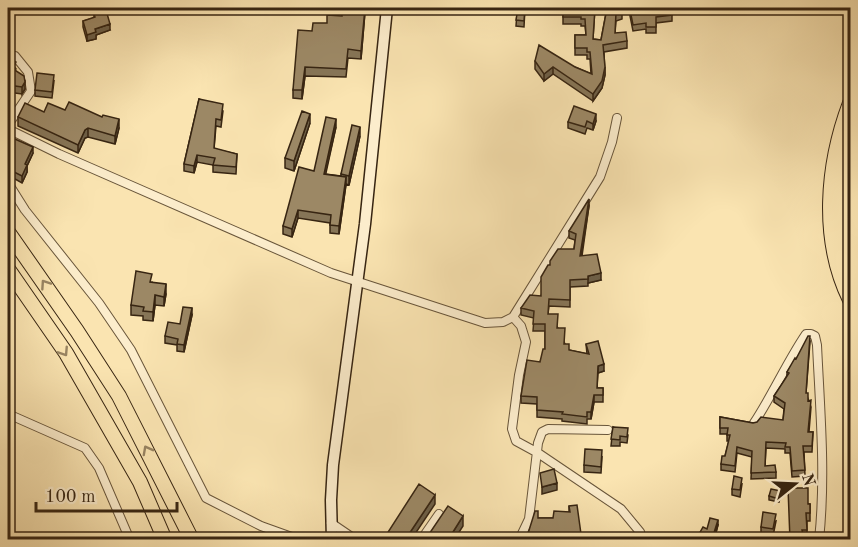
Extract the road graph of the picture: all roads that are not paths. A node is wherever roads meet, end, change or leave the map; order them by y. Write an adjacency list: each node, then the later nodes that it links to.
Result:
1 (387, 8): 11 (main road)
2 (8, 55): 5 (street)
3 (850, 103): 12 (highway)
4 (617, 118): 13 (street)
5 (8, 127): 11 (street)
6 (850, 135): 9 (highway)
7 (8, 183): 23 (street)
8 (8, 232): 22 (highway, one-way to 8)
9 (850, 268)
10 (8, 269): 21 (highway, one-way to 21)
11 (357, 283): 13 (street); 19 (main road)
12 (850, 300)
13 (513, 317): 17 (street)
14 (8, 414): 20 (street)
15 (754, 423): 29 (street)
16 (608, 430): 17 (street)
17 (538, 453): 27 (street); 28 (street)
18 (439, 514): 26 (street)
19 (331, 523): 24 (main road); 25 (street)
20 (130, 540)
21 (165, 540)
22 (192, 540)
23 (300, 540)
24 (332, 540)
25 (356, 540)
26 (421, 540)
27 (519, 540)
28 (643, 540)
29 (819, 540)

